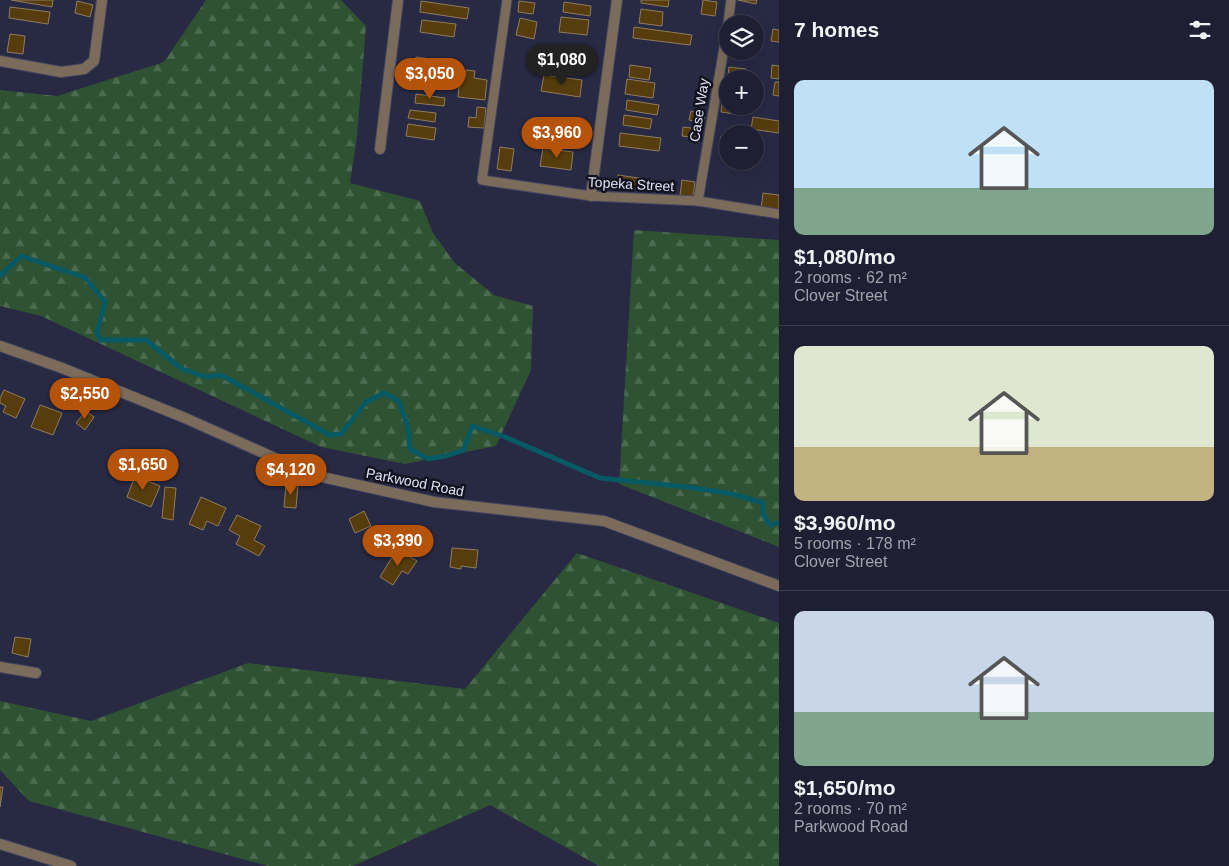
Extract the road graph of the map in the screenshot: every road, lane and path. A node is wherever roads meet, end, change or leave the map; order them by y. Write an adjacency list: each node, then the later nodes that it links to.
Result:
1 (102, 0): 8 (street)
2 (398, 0): 9 (street)
3 (507, 0): 10 (lane, Topeka Street)
4 (618, 0): 10 (street)
5 (732, 0): 6 (lane, Case Way)
6 (730, 15)
7 (722, 60): 11 (lane, Case Way)
8 (0, 61)
9 (380, 150)
10 (591, 196): 11 (lane, Topeka Street)
11 (698, 201): 12 (lane, Topeka Street)
12 (779, 214)
13 (0, 346): 14 (street, Parkwood Road)
14 (779, 586)
15 (0, 667): 16 (street)
16 (36, 674)
17 (0, 844): 18 (street)
18 (53, 863): 19 (street)
19 (71, 866)

